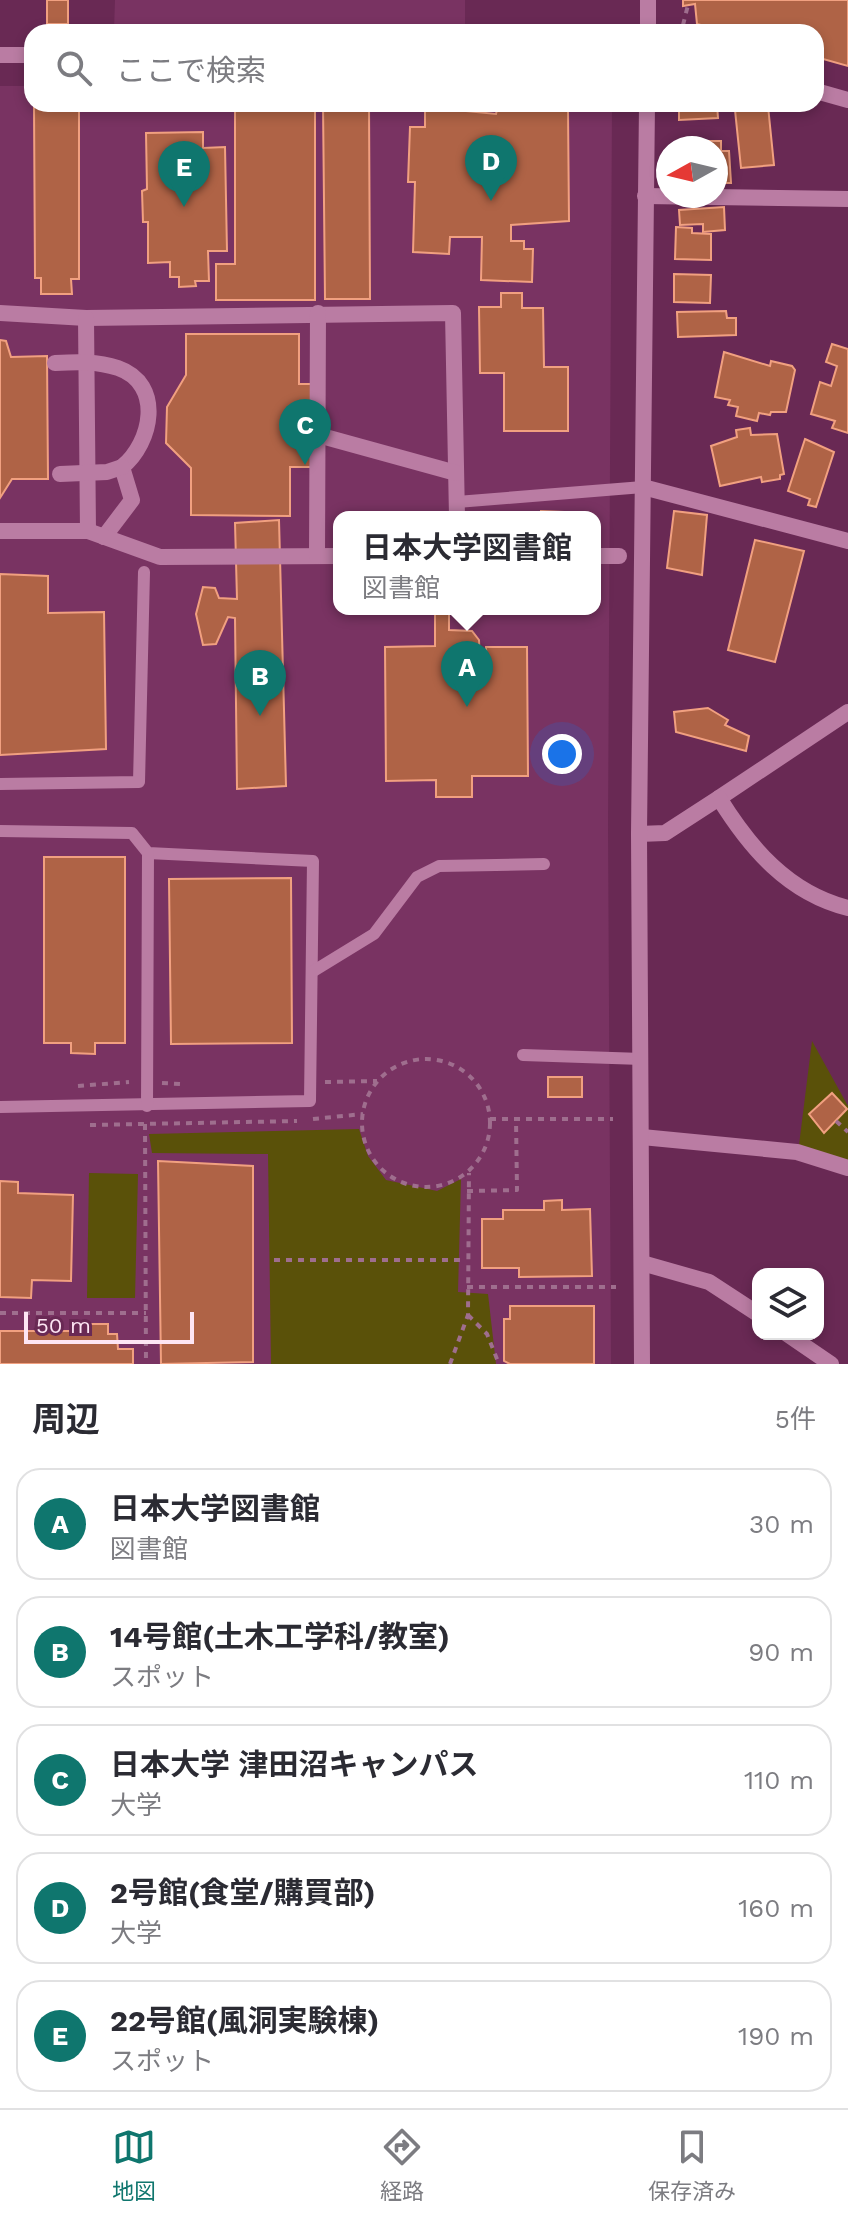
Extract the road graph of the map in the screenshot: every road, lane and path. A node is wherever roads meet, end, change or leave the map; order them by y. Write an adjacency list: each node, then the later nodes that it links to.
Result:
1 (648, 0): 3 (street)
2 (688, 5): 4 (path)
3 (648, 24)
4 (683, 24)
5 (0, 55): 6 (street)
6 (24, 55)
7 (824, 93): 8 (street)
8 (848, 100)
9 (647, 112): 10 (street)
10 (645, 196): 11 (street); 21 (street)
11 (848, 199)
12 (0, 313): 14 (street)
13 (318, 313): 14 (street); 17 (street); 19 (street)
14 (86, 318): 15 (street)
15 (84, 362): 16 (street); 18 (street); 24 (street)
16 (55, 363)
17 (318, 435): 19 (street); 26 (street)
18 (122, 467): 20 (street); 24 (street)
19 (456, 473): 22 (street)
20 (60, 474)
21 (643, 487): 22 (lane); 25 (street); 35 (street)
22 (457, 509)
23 (0, 531): 24 (street)
24 (96, 534): 26 (street)
25 (848, 541)
26 (317, 556): 27 (street)
27 (333, 556)
28 (601, 556): 29 (street)
29 (619, 556)
30 (144, 572): 32 (lane)
31 (848, 712): 33 (street)
32 (0, 784)
33 (719, 798): 35 (street); 38 (street)
34 (0, 831): 36 (lane)
35 (639, 834): 41 (street)
36 (148, 853): 39 (lane); 42 (lane)
37 (544, 864): 39 (lane)
38 (848, 908)
39 (312, 972): 42 (lane)
40 (523, 1055): 41 (lane)
41 (642, 1059): 50 (street)
42 (147, 1106): 43 (lane)
43 (0, 1107)
44 (516, 1118): 45 (path); 46 (path); 53 (path)
45 (490, 1119): 52 (path); 52 (path)
46 (613, 1119)
47 (836, 1121): 49 (path)
48 (145, 1124): 61 (path)
49 (848, 1132)
50 (642, 1137): 51 (street); 56 (street)
51 (848, 1168)
52 (469, 1173): 53 (path)
53 (467, 1191): 55 (path)
54 (274, 1260): 55 (path)
55 (466, 1260): 57 (path)
56 (642, 1263): 59 (street); 67 (street)
57 (467, 1287): 58 (path); 62 (path)
58 (616, 1287)
59 (752, 1310)
60 (0, 1313): 61 (path)
61 (146, 1313): 64 (path)
62 (468, 1315): 65 (path); 66 (path)
63 (796, 1340): 68 (street)
64 (146, 1364)
65 (450, 1364)
66 (499, 1364)
67 (642, 1364)
68 (831, 1364)

